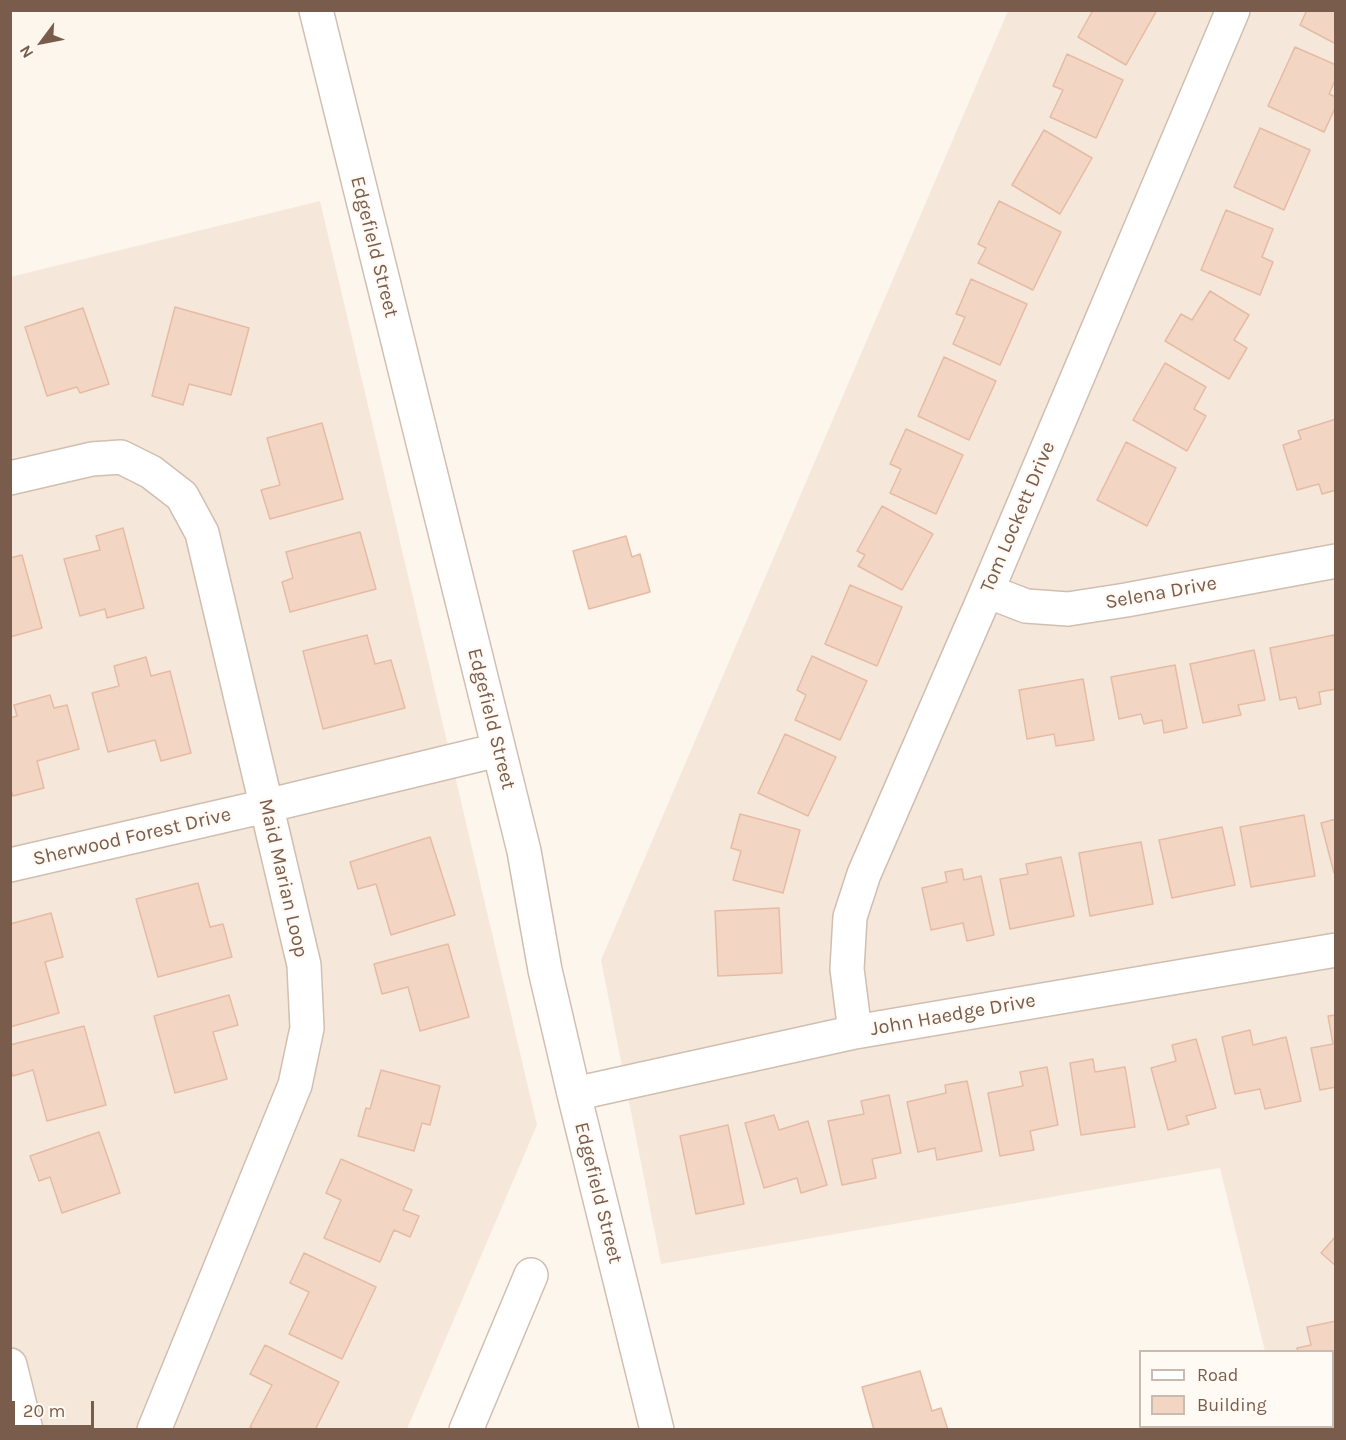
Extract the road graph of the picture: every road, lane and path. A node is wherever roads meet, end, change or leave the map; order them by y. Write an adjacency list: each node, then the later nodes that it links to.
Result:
1 (316, 10): 6 (street, Edgefield Street)
2 (1233, 10): 5 (street, Tom Lockett Drive)
3 (10, 478): 7 (street, Maid Marian Loop)
4 (1335, 561): 5 (street, Selena Drive)
5 (987, 591): 10 (street, Tom Lockett Drive)
6 (498, 750): 7 (street, Sherwood Forest Drive); 11 (street, Edgefield Street)
7 (266, 806): 8 (street, Sherwood Forest Drive); 15 (street, Maid Marian Loop)
8 (10, 865)
9 (1335, 950): 10 (street, John Haedge Drive)
10 (855, 1032): 11 (street, John Haedge Drive)
11 (574, 1094): 17 (street, Edgefield Street)
12 (531, 1275): 16 (street)
13 (10, 1365): 14 (street)
14 (26, 1430)
15 (154, 1430)
16 (466, 1430)
17 (657, 1430)

